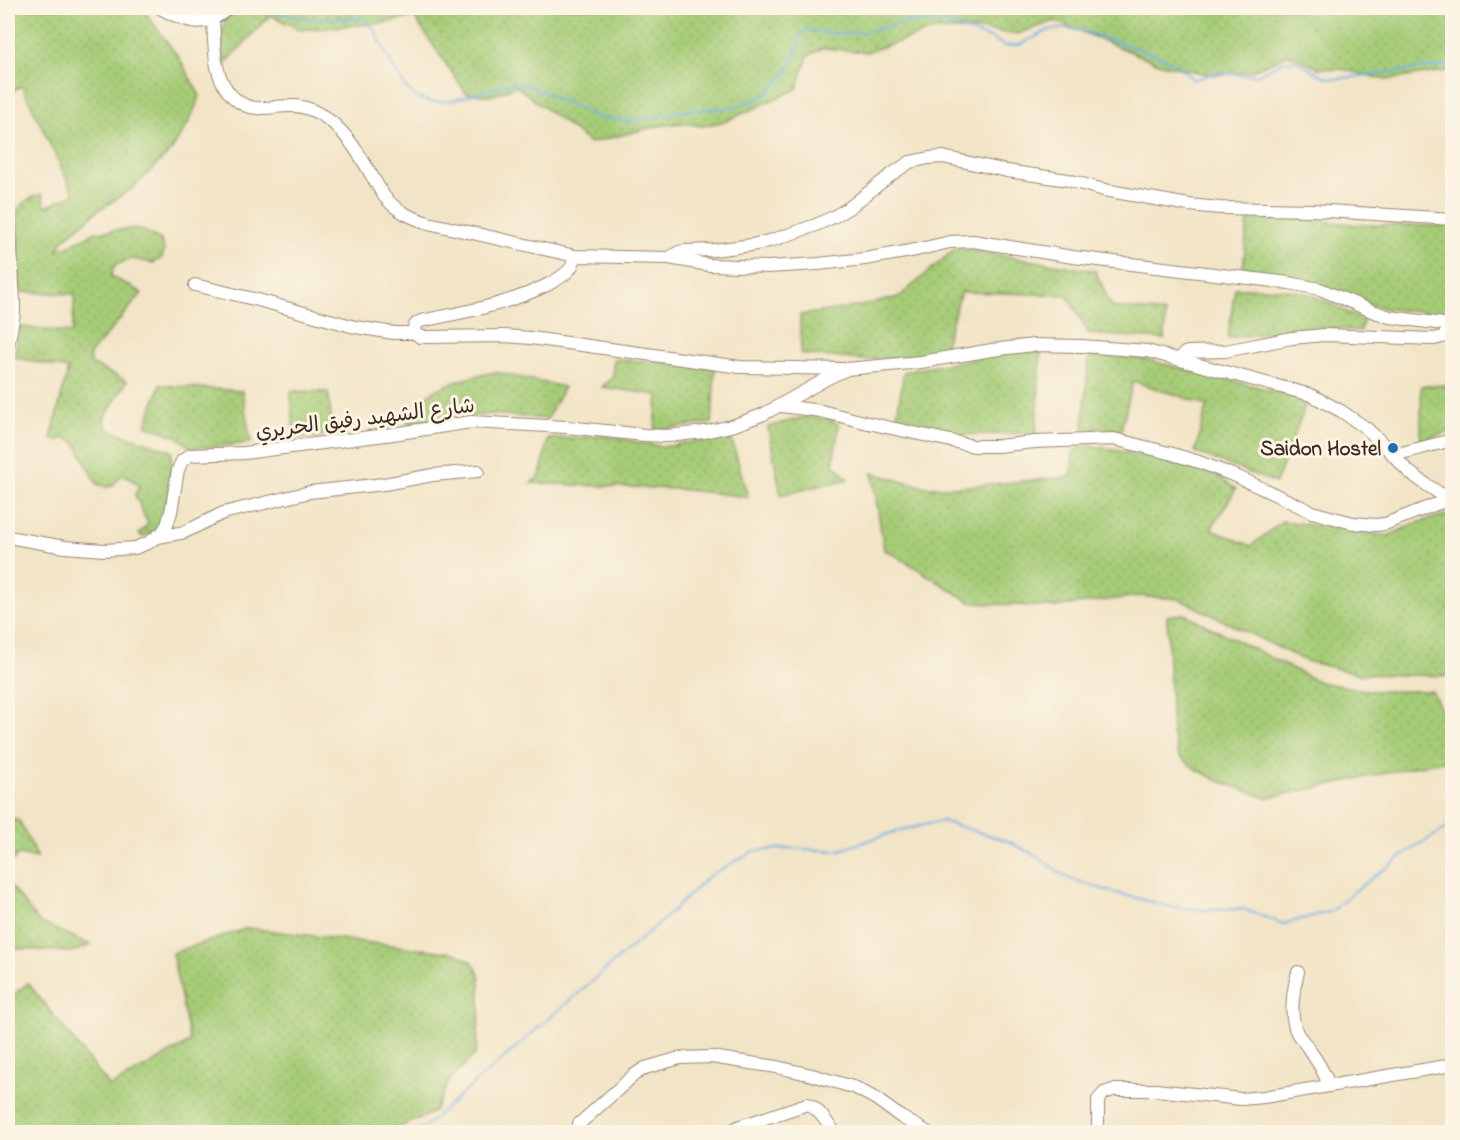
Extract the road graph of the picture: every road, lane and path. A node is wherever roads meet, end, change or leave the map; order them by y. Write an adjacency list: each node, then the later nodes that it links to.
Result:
1 (160, 8): 2 (street)
2 (221, 13): 5 (street)
3 (8, 199): 10 (street)
4 (1452, 219): 6 (street)
5 (575, 256): 6 (street); 9 (street)
6 (669, 258): 8 (street)
7 (195, 285): 9 (street)
8 (1452, 325): 11 (street)
9 (415, 333): 12 (street)
10 (8, 345)
11 (1179, 359): 12 (street, شارع الشهيد رفيق الحريري); 15 (street, شارع الشهيد رفيق الحريري)
12 (847, 369): 13 (street, شارع الشهيد رفيق الحريري)
13 (781, 406): 17 (street); 19 (street, شارع الشهيد رفيق الحريري)
14 (1452, 440): 15 (street)
15 (1394, 455): 17 (street, شارع الشهيد رفيق الحريري)
16 (478, 471): 19 (street)
17 (1452, 498)
18 (8, 537): 19 (street)
19 (158, 537)
20 (1298, 972): 22 (street)
21 (1452, 1065): 22 (street)
22 (1329, 1085): 28 (street)
23 (579, 1124): 27 (street)
24 (704, 1132): 25 (street)
25 (731, 1132): 26 (street)
26 (835, 1132)
27 (927, 1132)
28 (1098, 1132)

